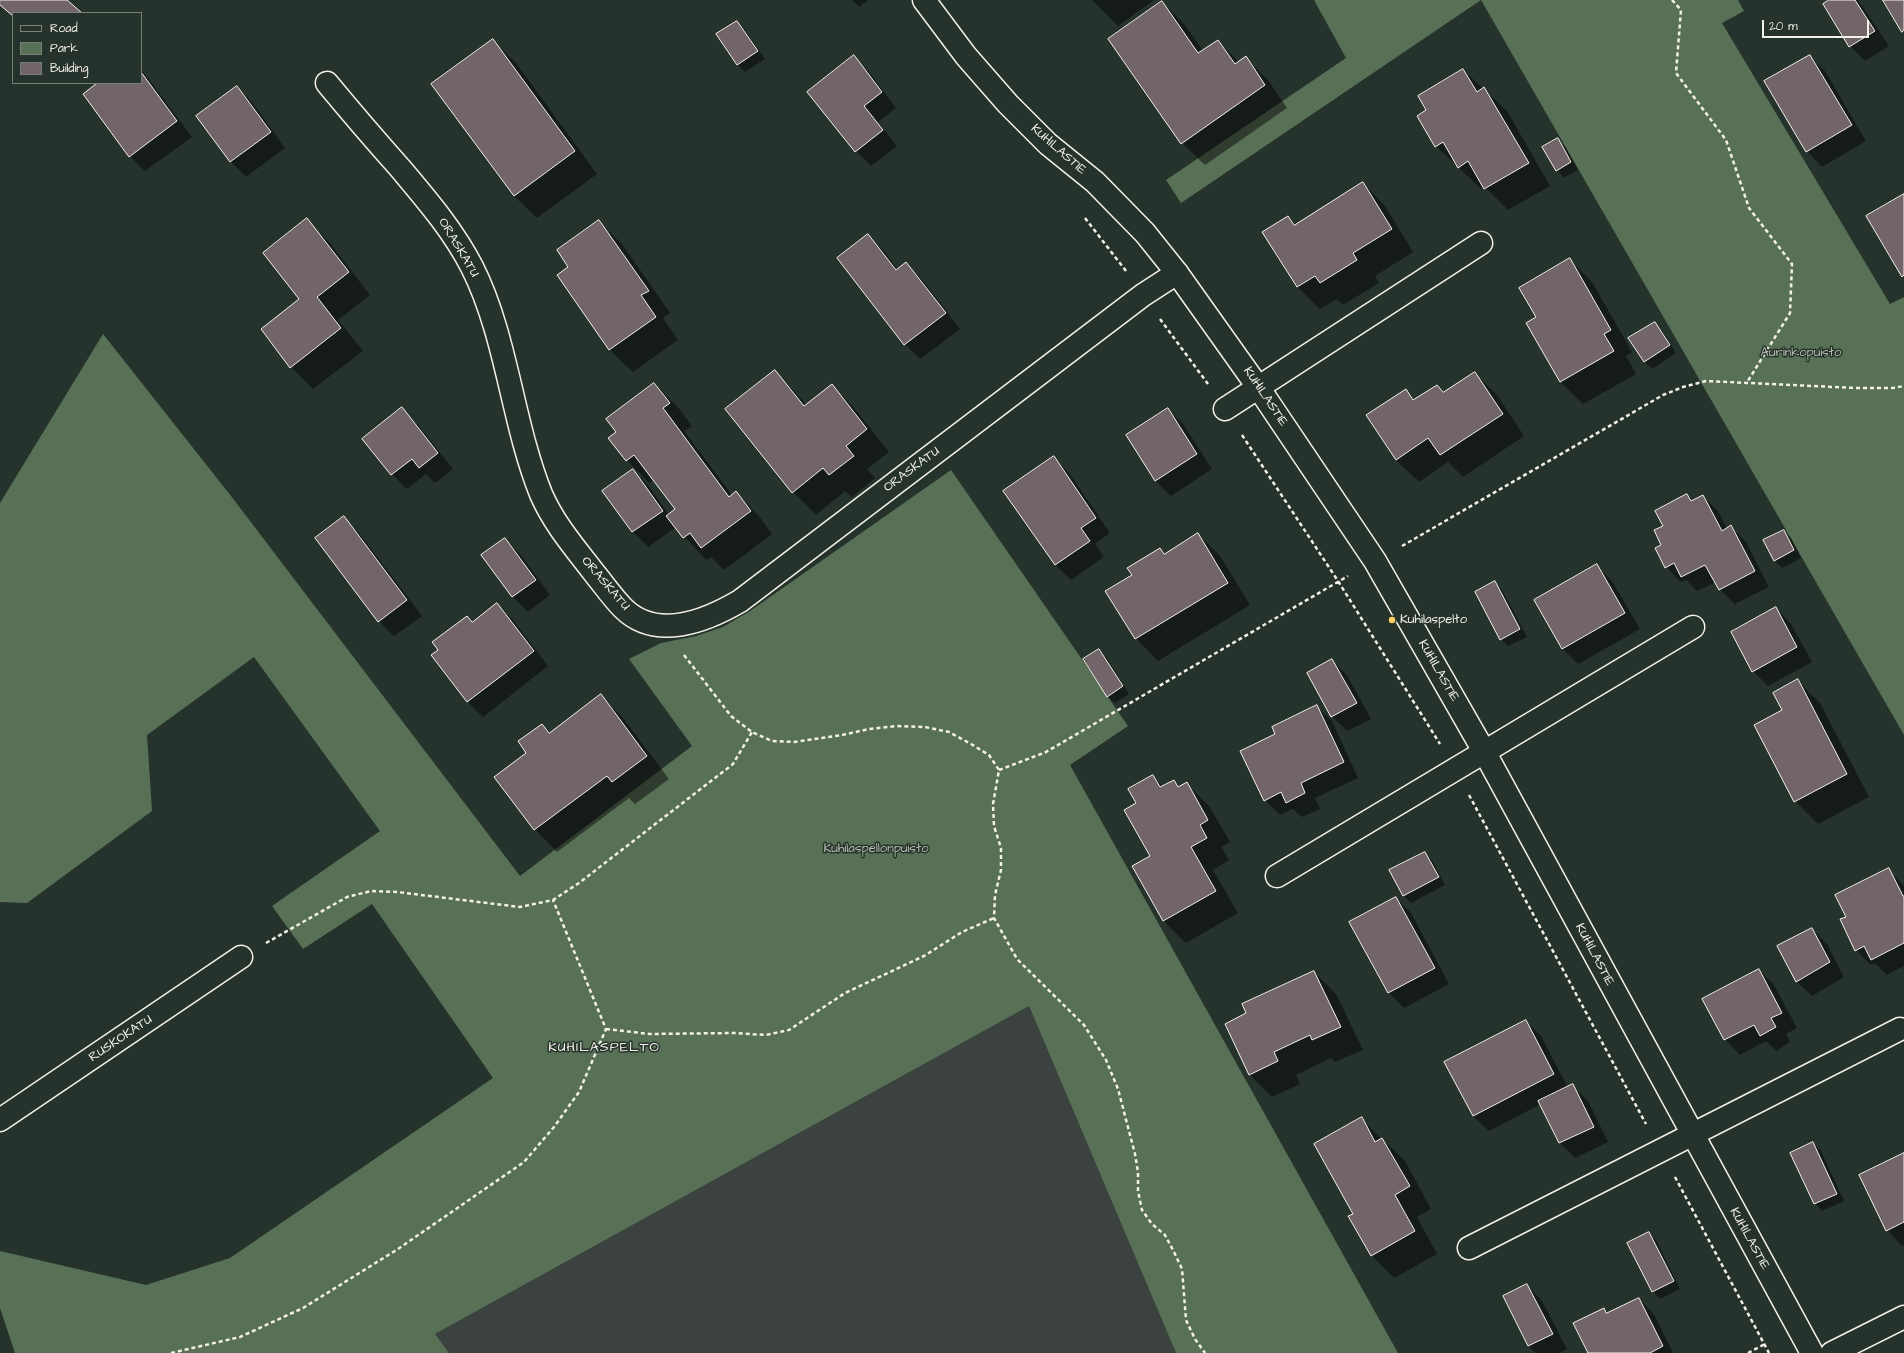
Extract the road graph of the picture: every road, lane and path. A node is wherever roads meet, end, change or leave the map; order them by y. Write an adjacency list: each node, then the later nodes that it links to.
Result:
1 (924, 0): 6 (street, KUHILASTIE)
2 (1672, 0): 8 (path)
3 (327, 83): 14 (street, ORASKATU)
4 (1081, 212): 7 (path)
5 (1481, 243): 10 (street)
6 (1177, 273): 7 (street, ORASKATU); 10 (street, KUHILASTIE)
7 (1143, 295): 11 (path); 14 (street, ORASKATU)
8 (1746, 384): 9 (path); 12 (path)
9 (1904, 386)
10 (1258, 387): 11 (street); 12 (street, KUHILASTIE)
11 (1225, 409): 13 (path)
12 (1375, 561): 13 (path); 17 (street, KUHILASTIE)
13 (1338, 581): 18 (path); 19 (path)
14 (668, 626): 16 (path)
15 (1693, 627): 17 (street)
16 (752, 732): 18 (path); 21 (path)
17 (1485, 752): 19 (street); 27 (street, KUHILASTIE)
18 (999, 770): 22 (path)
19 (1456, 770): 20 (street); 28 (path)
20 (1278, 876)
21 (553, 900): 23 (path); 25 (path)
22 (994, 918): 25 (path); 33 (path)
23 (241, 957): 26 (street, RUSKOKATU)
24 (1900, 1029): 27 (street)
25 (606, 1030): 32 (path)
26 (0, 1120)
27 (1692, 1135): 28 (street); 36 (street, KUHILASTIE)
28 (1660, 1151): 29 (street); 31 (path)
29 (1469, 1248)
30 (1904, 1316): 37 (street)
31 (1765, 1344): 34 (path); 35 (path)
32 (171, 1353)
33 (1205, 1353)
34 (1748, 1353)
35 (1769, 1353)
36 (1812, 1353)
37 (1832, 1353)

